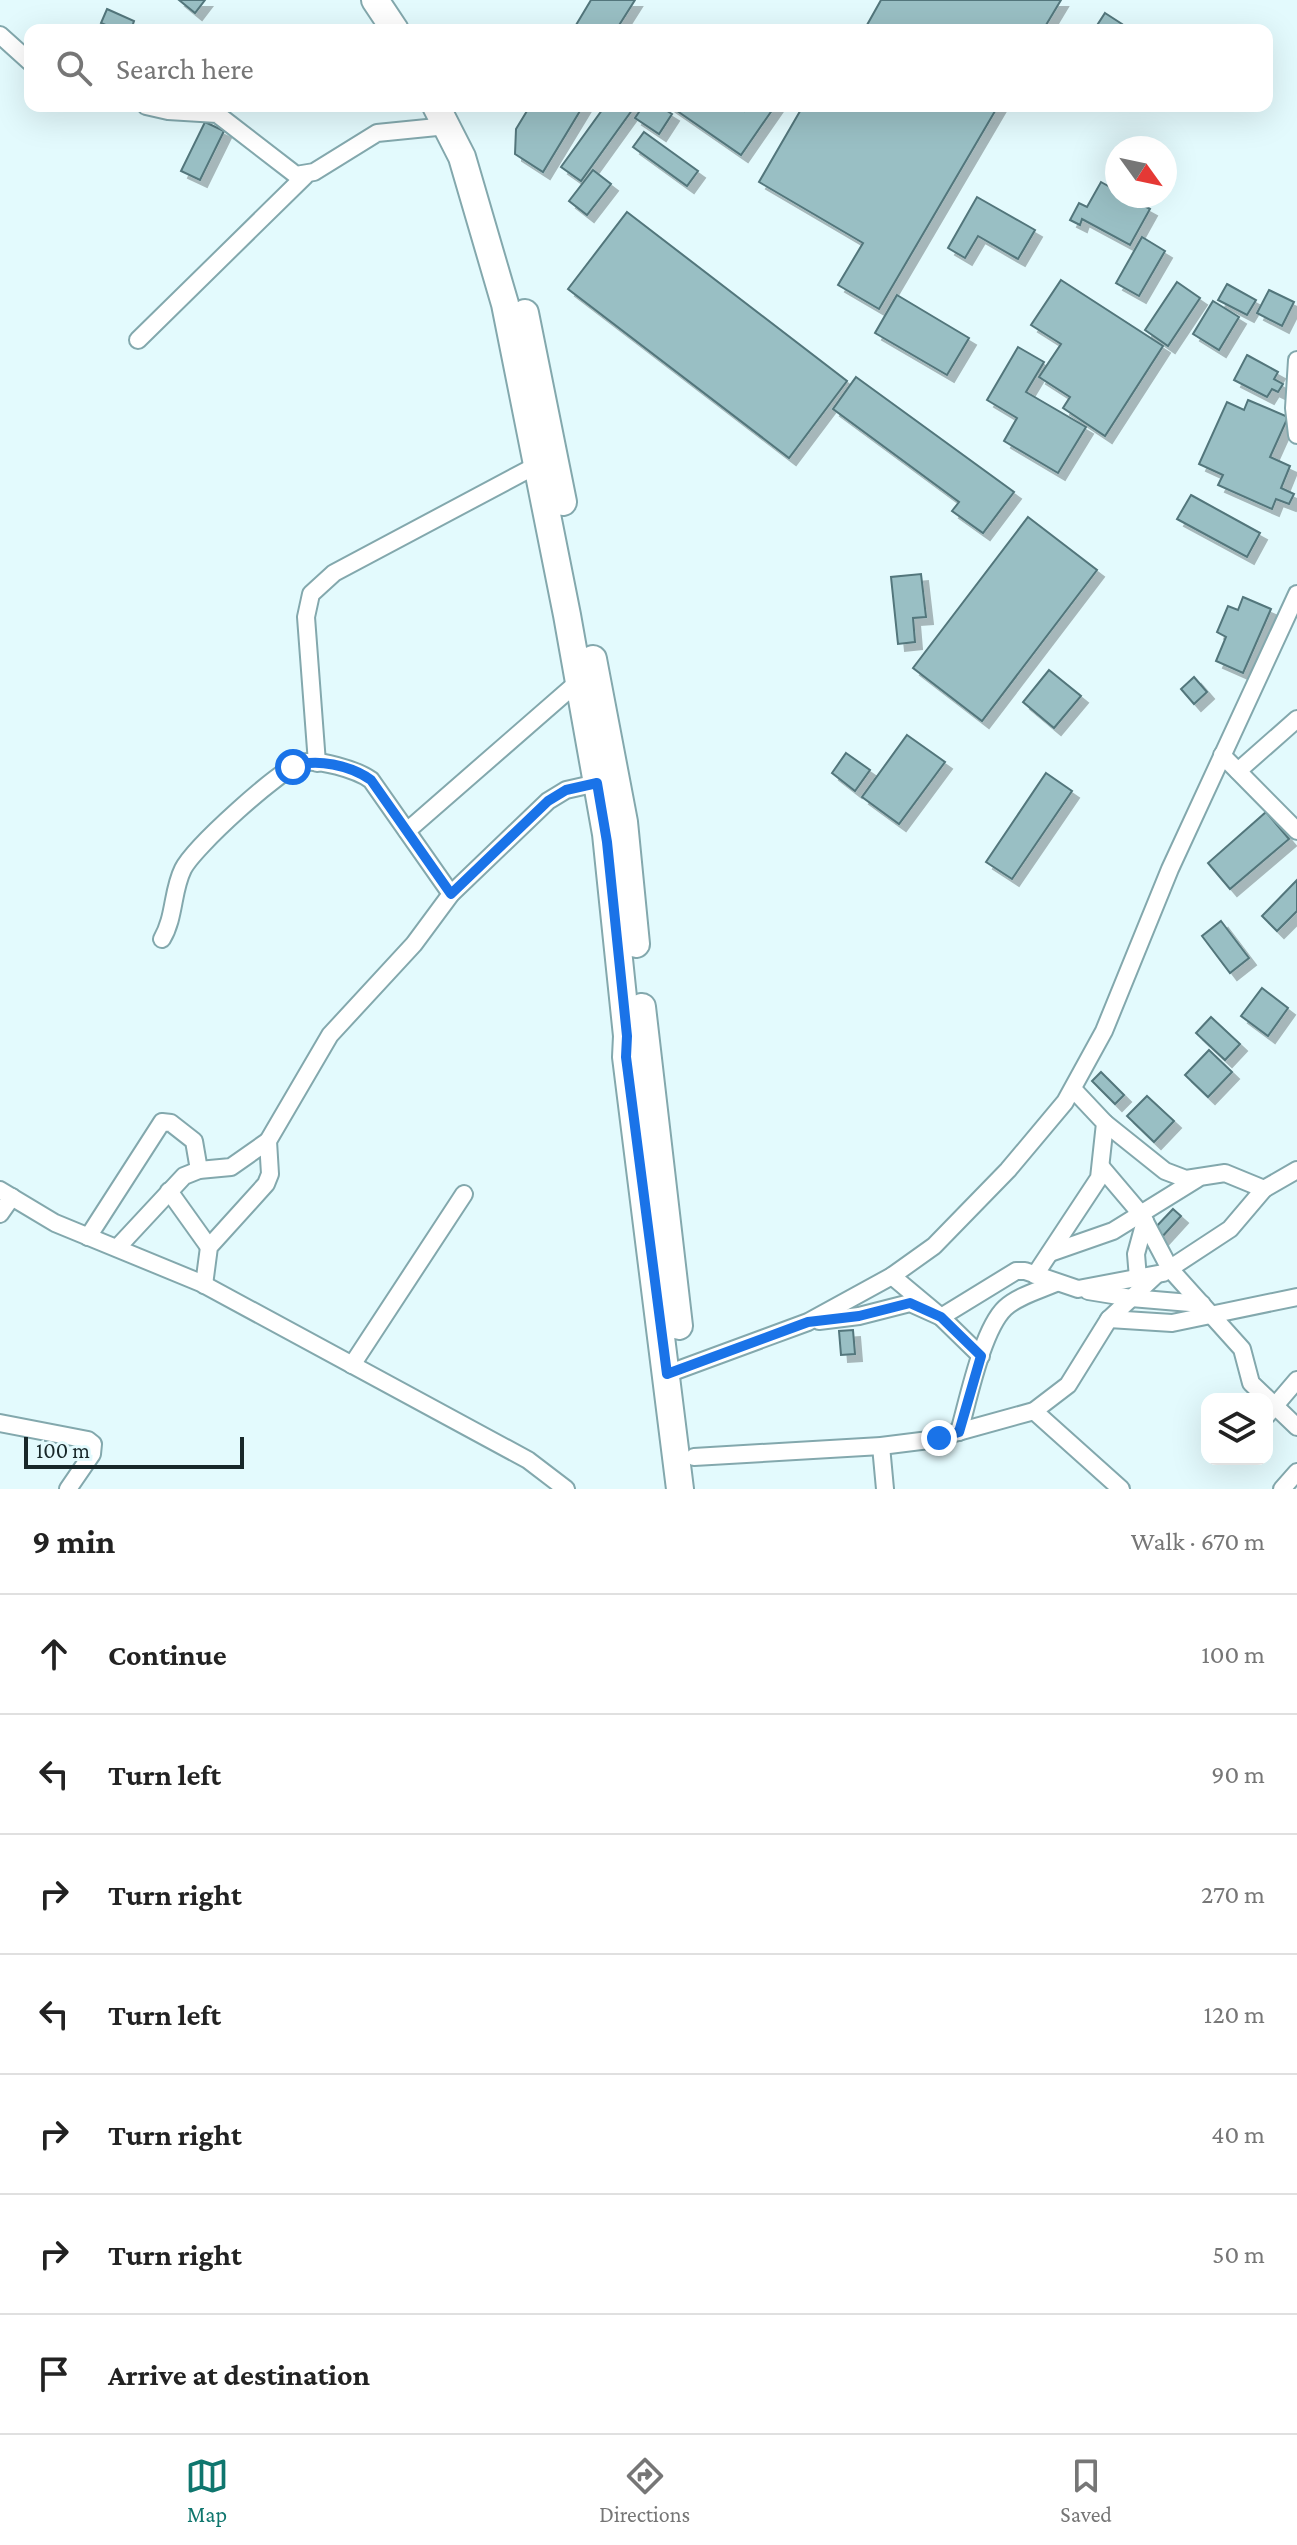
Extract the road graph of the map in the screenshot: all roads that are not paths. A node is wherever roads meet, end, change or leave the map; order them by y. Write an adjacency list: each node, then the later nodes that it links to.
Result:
1 (375, 0): 3 (main road)
2 (394, 0): 4 (main road)
3 (391, 24)
4 (410, 24)
5 (0, 35): 6 (street)
6 (24, 57)
7 (184, 112): 9 (street)
8 (446, 113): 9 (street); 12 (main road)
9 (305, 176): 10 (street)
10 (138, 340)
11 (1297, 360): 13 (street)
12 (528, 372): 14 (main road); 58 (main road)
13 (1297, 435)
14 (537, 465): 16 (main road); 19 (street)
15 (1297, 594): 18 (street)
16 (579, 681): 21 (main road); 22 (street)
17 (1297, 719): 20 (street)
18 (1222, 755): 20 (street); 26 (street)
19 (317, 763): 22 (street); 25 (street)
20 (1238, 771): 23 (street)
21 (597, 783): 24 (street); 58 (main road)
22 (407, 831): 24 (street)
23 (1297, 831)
24 (451, 894): 28 (street)
25 (162, 939)
26 (1073, 1089): 27 (street); 45 (street)
27 (1105, 1123): 29 (street); 32 (street)
28 (268, 1141): 30 (street); 40 (street)
29 (1102, 1168): 38 (street); 42 (street)
30 (199, 1170): 34 (street); 39 (street)
31 (1297, 1170): 33 (street)
32 (1197, 1179): 33 (street); 38 (street)
33 (1264, 1189): 43 (street)
34 (169, 1191): 40 (street); 41 (street)
35 (6, 1194): 37 (street); 39 (street)
36 (464, 1194): 57 (street)
37 (0, 1214)
38 (1143, 1218): 42 (street); 43 (street); 46 (street)
39 (88, 1237): 41 (street)
40 (209, 1247): 48 (street)
41 (117, 1248): 48 (street)
42 (1050, 1253): 44 (street)
43 (1163, 1272): 46 (street); 51 (street); 52 (street)
44 (1035, 1275): 47 (street); 53 (street)
45 (892, 1276): 53 (street); 55 (street)
46 (1138, 1278): 49 (street)
47 (1056, 1283): 49 (street); 56 (street)
48 (204, 1285): 57 (street)
49 (1078, 1289): 51 (street)
50 (1297, 1297): 52 (street)
51 (1131, 1298): 52 (street); 54 (street)
52 (1207, 1309): 54 (street); 60 (street)
53 (941, 1317): 55 (street); 56 (street)
54 (1109, 1319): 62 (street)
55 (808, 1322): 58 (street)
56 (981, 1356): 66 (street)
57 (352, 1365): 71 (street)
58 (675, 1371): 68 (main road); 72 (main road)
59 (1297, 1380): 61 (street)
60 (1258, 1393)
61 (1273, 1408)
62 (1034, 1411): 66 (street); 75 (street)
63 (1273, 1411): 65 (street)
64 (0, 1423): 70 (street)
65 (1297, 1427)
66 (959, 1432): 67 (street)
67 (881, 1446): 68 (street); 74 (street)
68 (694, 1457): 73 (main road)
69 (1297, 1472): 76 (street)
70 (68, 1489)
71 (566, 1489)
72 (680, 1489)
73 (697, 1489)
74 (885, 1489)
75 (1121, 1489)
76 (1282, 1489)

